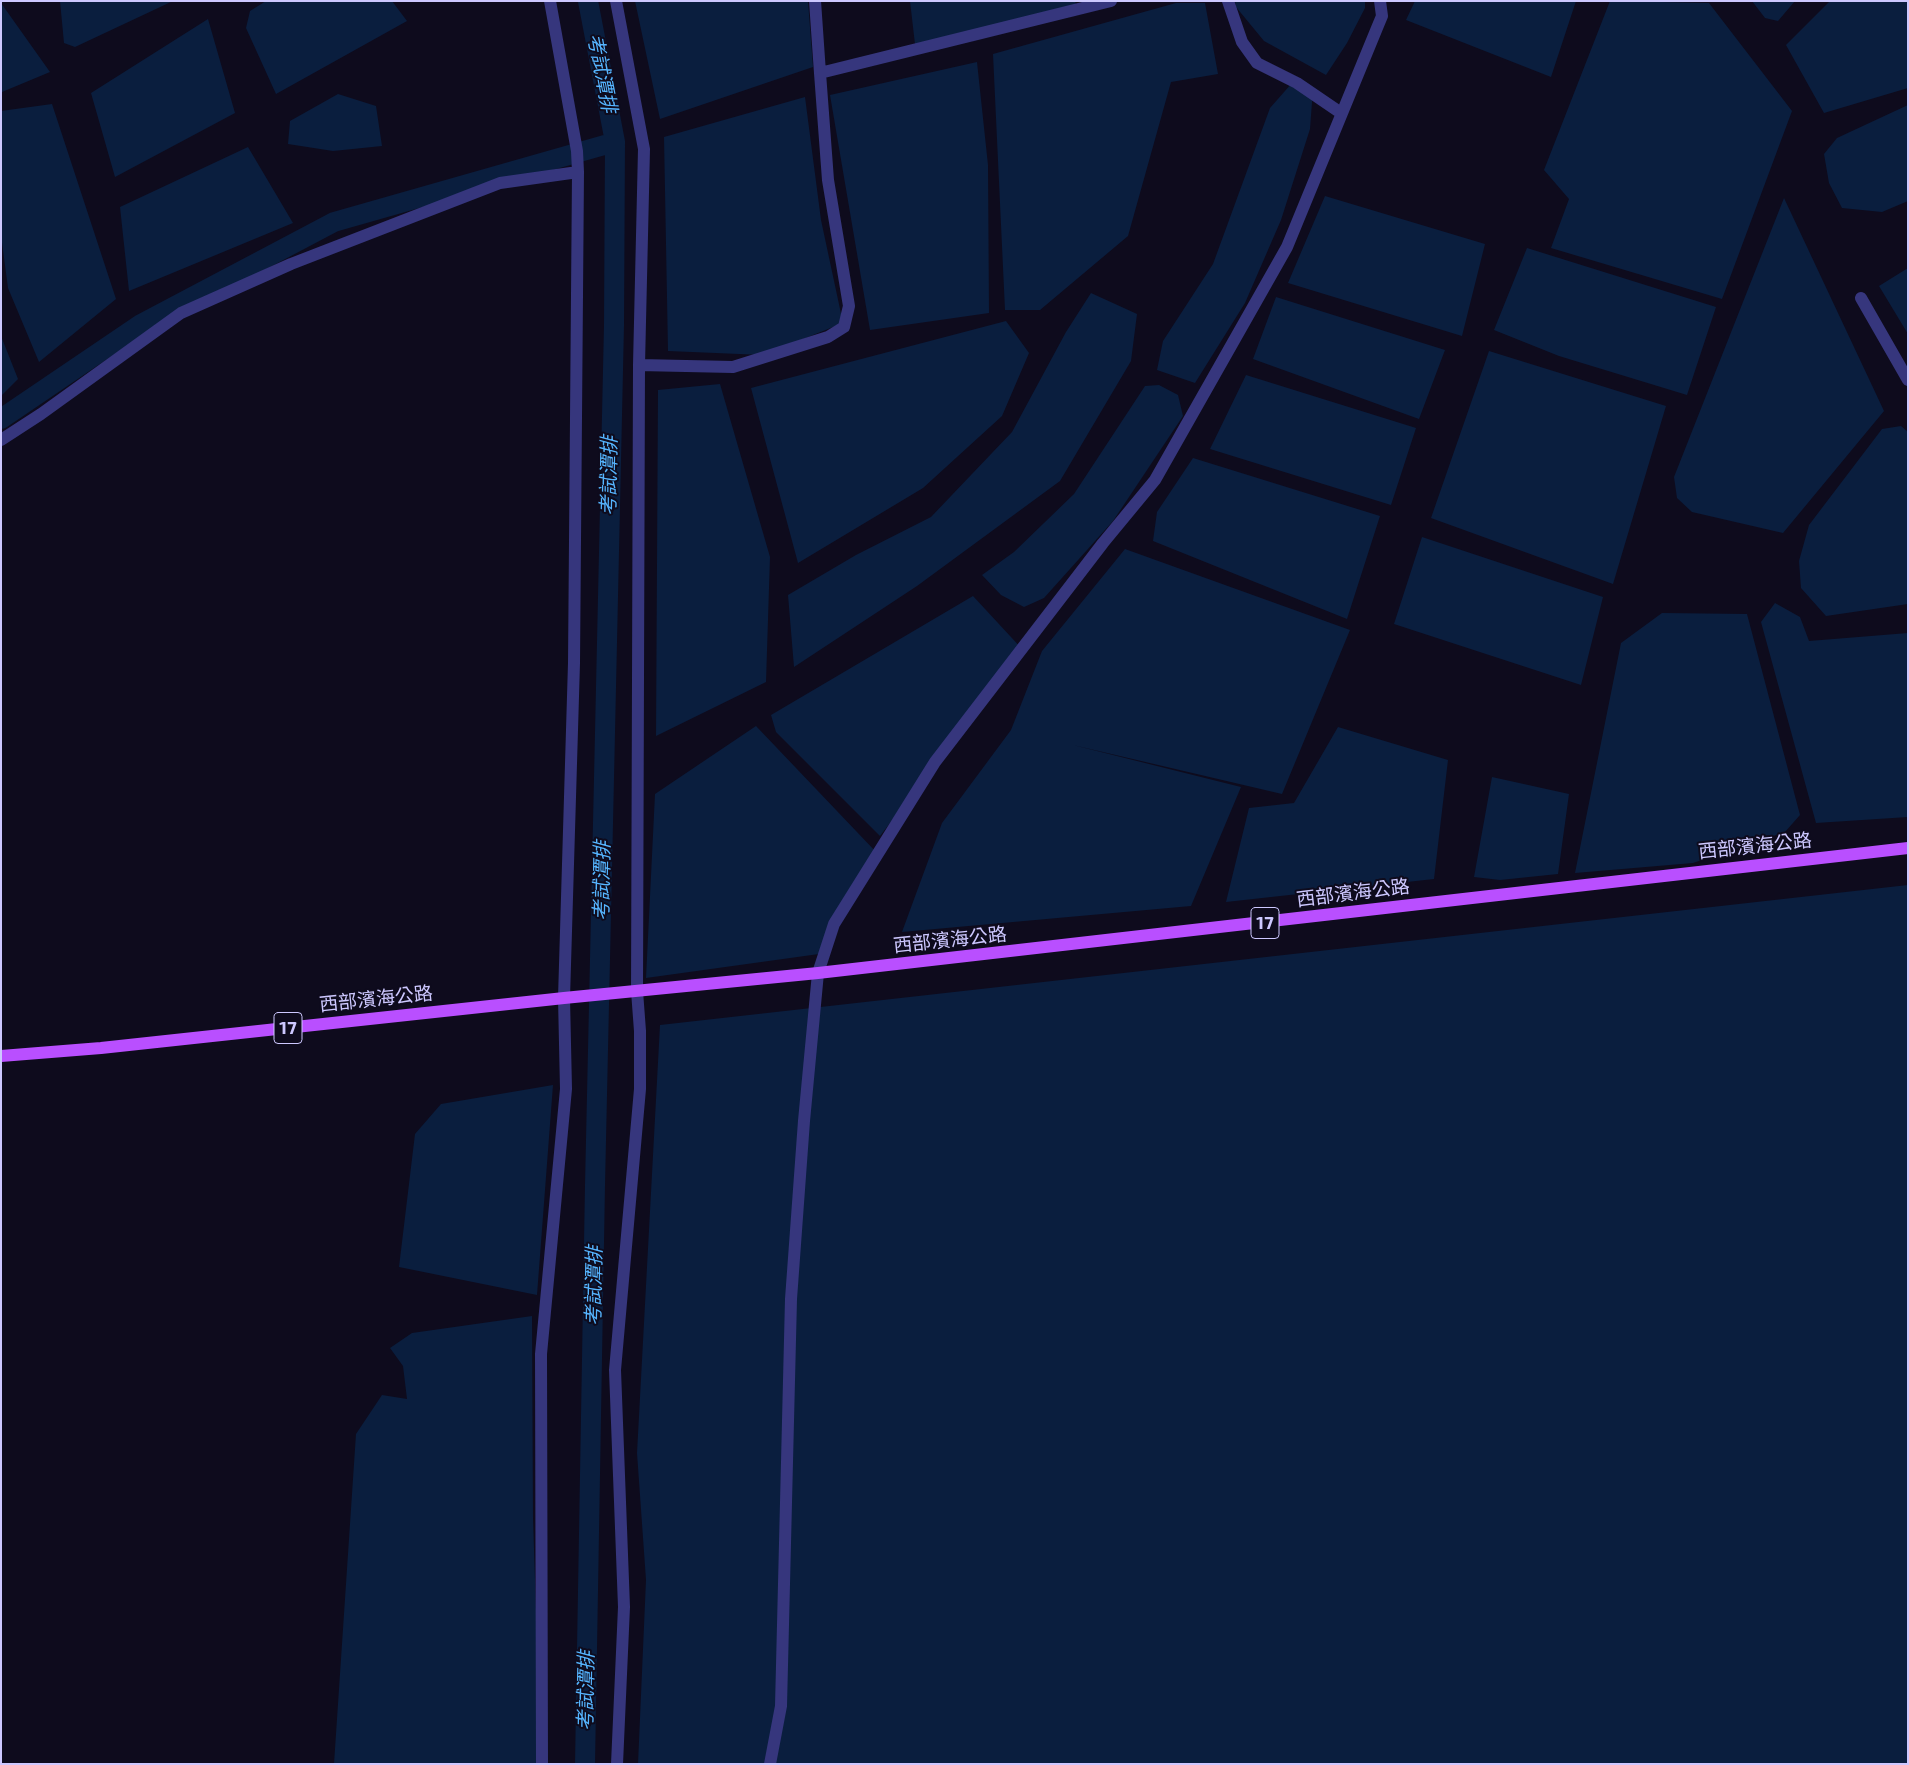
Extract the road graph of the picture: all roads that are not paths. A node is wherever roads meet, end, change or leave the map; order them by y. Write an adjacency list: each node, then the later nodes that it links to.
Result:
1 (550, 1): 9 (lane)
2 (616, 1): 11 (lane)
3 (815, 1): 7 (lane)
4 (1111, 1): 7 (lane)
5 (1228, 1): 8 (lane)
6 (1380, 1): 8 (lane)
7 (820, 73): 11 (lane)
8 (1341, 113): 15 (lane)
9 (578, 172): 13 (lane); 17 (lane)
10 (1861, 298): 12 (lane)
11 (639, 365): 16 (lane)
12 (1908, 380)
13 (1, 440)
14 (1908, 848): 15 (main road, 西部濱海公路 / 17)
15 (818, 973): 16 (main road, 西部濱海公路 / 17); 21 (lane)
16 (636, 991): 17 (main road, 西部濱海公路 / 17); 20 (lane)
17 (570, 997): 18 (main road, 西部濱海公路 / 17); 19 (lane)
18 (1, 1056)
19 (542, 1764)
20 (617, 1764)
21 (770, 1764)

